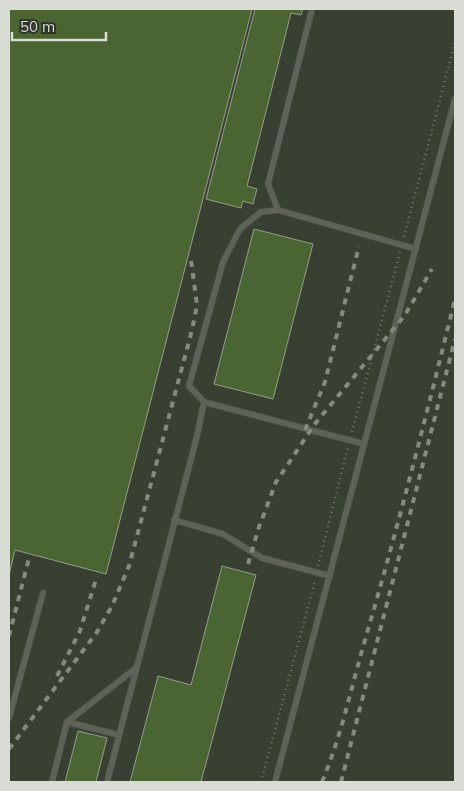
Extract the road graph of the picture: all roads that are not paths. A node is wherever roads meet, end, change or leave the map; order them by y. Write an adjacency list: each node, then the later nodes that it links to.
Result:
1 (312, 9): 3 (lane)
2 (455, 99): 4 (lane)
3 (278, 210): 4 (lane); 5 (lane)
4 (416, 250): 6 (lane)
5 (204, 402): 6 (lane); 7 (lane)
6 (364, 444): 8 (lane)
7 (174, 520): 8 (lane); 10 (lane)
8 (330, 576): 16 (lane)
9 (43, 593): 11 (lane)
10 (136, 668): 12 (lane); 13 (lane)
11 (9, 718)
12 (67, 722): 13 (lane); 14 (lane)
13 (119, 736): 15 (lane)
14 (52, 782)
15 (107, 782)
16 (275, 782)

